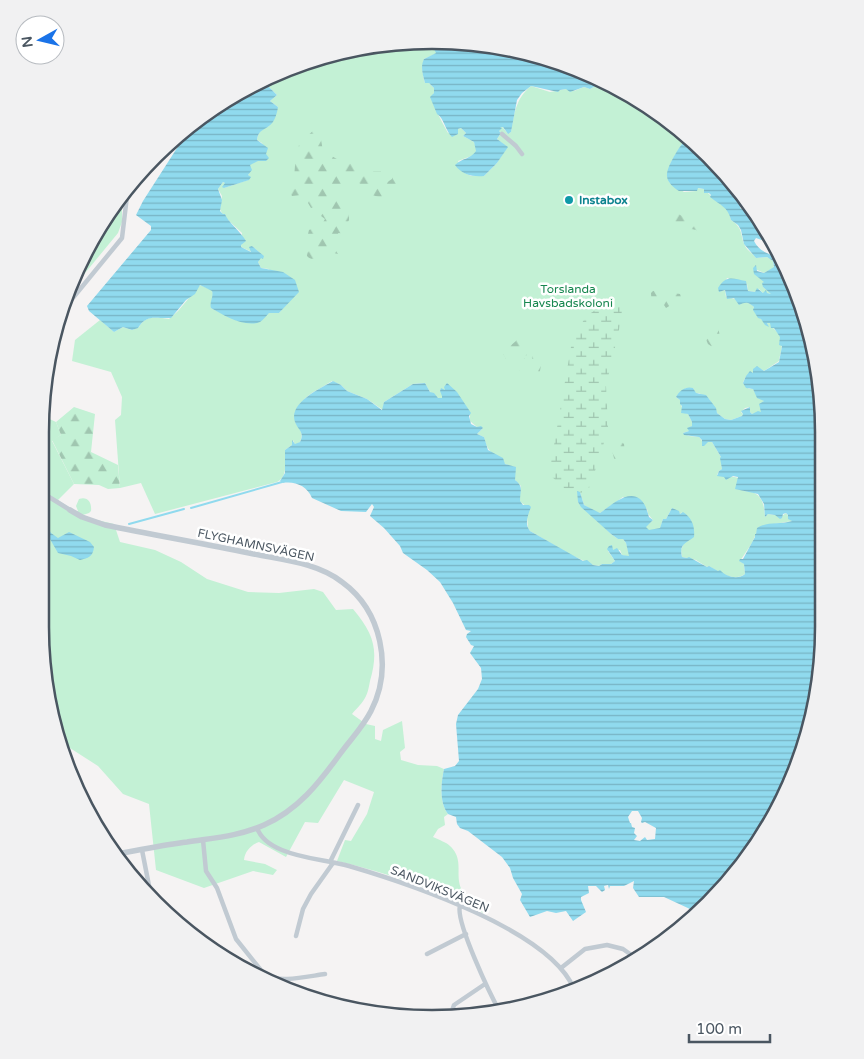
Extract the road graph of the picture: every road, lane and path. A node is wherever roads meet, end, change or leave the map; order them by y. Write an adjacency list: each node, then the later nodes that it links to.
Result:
1 (502, 134): 2 (street)
2 (522, 154)
3 (127, 201): 4 (street)
4 (73, 297)
5 (49, 497): 6 (street)
6 (70, 510): 8 (street, FLYGHAMNSVÄGEN)
7 (358, 805): 12 (street)
8 (257, 828): 9 (street, FLYGHAMNSVÄGEN); 12 (street, SANDVIKSVÄGEN)
9 (203, 840): 10 (street, FLYGHAMNSVÄGEN); 20 (street)
10 (142, 850): 11 (street, FLYGHAMNSVÄGEN); 13 (street)
11 (123, 853)
12 (331, 862): 14 (street, SANDVIKSVÄGEN); 16 (street)
13 (149, 885)
14 (460, 906): 15 (street); 19 (street, SANDVIKSVÄGEN)
15 (466, 934): 17 (street); 23 (street)
16 (296, 936)
17 (427, 954)
18 (631, 955): 19 (street)
19 (561, 968): 24 (street, SANDVIKSVÄGEN)
20 (261, 971)
21 (325, 974): 22 (street)
22 (278, 978)
23 (485, 984): 25 (street); 26 (street)
24 (572, 984)
25 (496, 1005)
26 (453, 1009)

